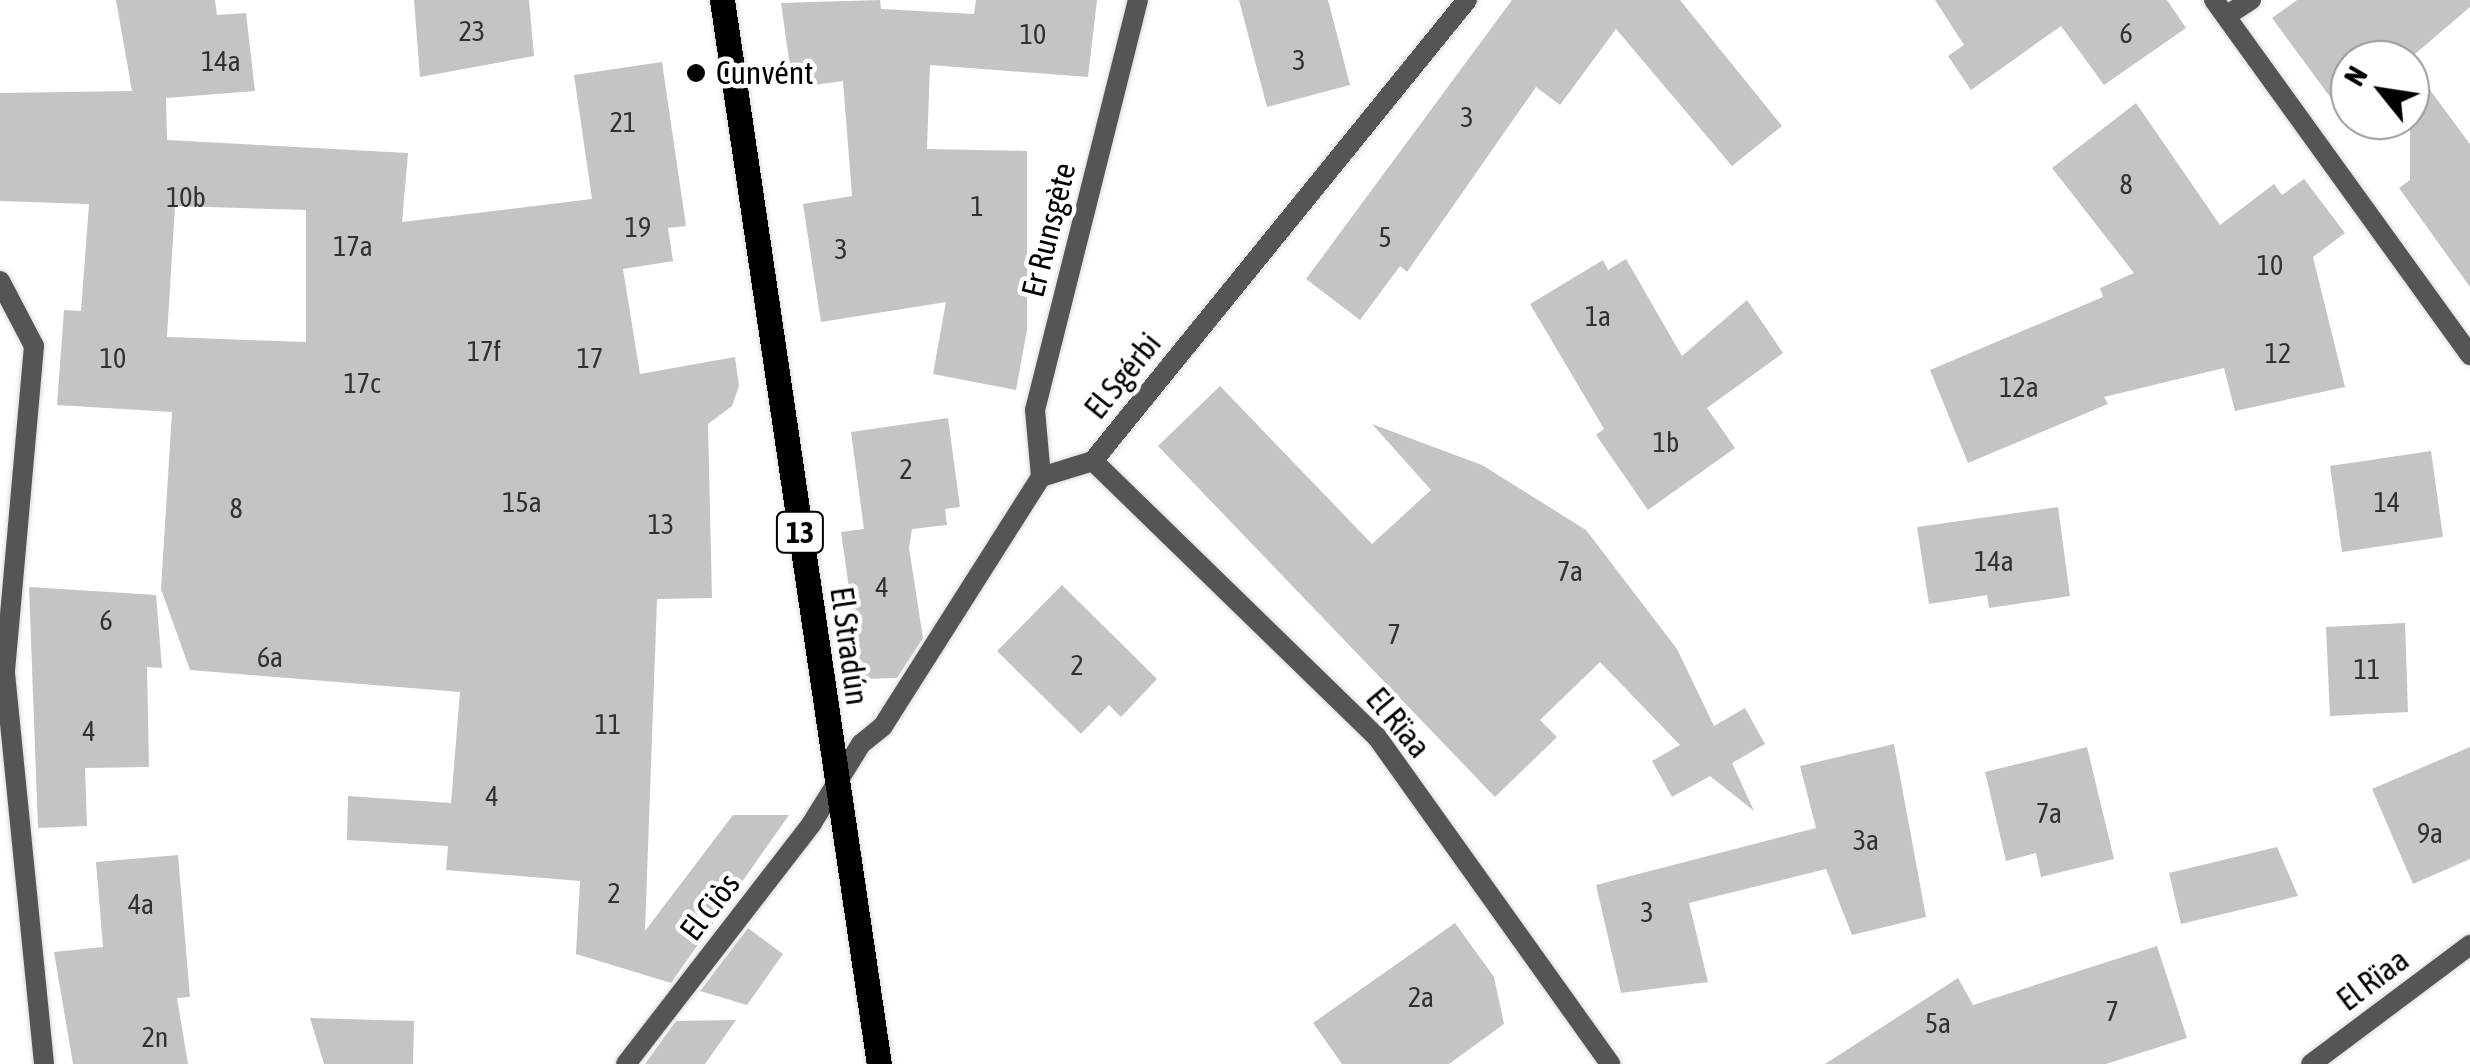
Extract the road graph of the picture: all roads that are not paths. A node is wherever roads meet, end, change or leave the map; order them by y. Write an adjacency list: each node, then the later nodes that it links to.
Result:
1 (722, 0): 10 (main road, El Stradún / 13)
2 (1138, 0): 9 (street, Er Runsgète)
3 (1466, 0): 8 (street, El Sgérbi)
4 (2251, 0): 5 (street)
5 (2220, 8): 7 (street)
6 (0, 281): 12 (street)
7 (2470, 355)
8 (1092, 460): 9 (street, El Sgérbi); 15 (street, El Rïaa)
9 (1041, 477): 10 (street)
10 (836, 782): 13 (street, El Ciòs); 14 (main road, El Stradún / 13)
11 (2470, 945): 16 (street, El Rïaa)
12 (44, 1064)
13 (626, 1064)
14 (879, 1064)
15 (1610, 1064)
16 (2311, 1064)

